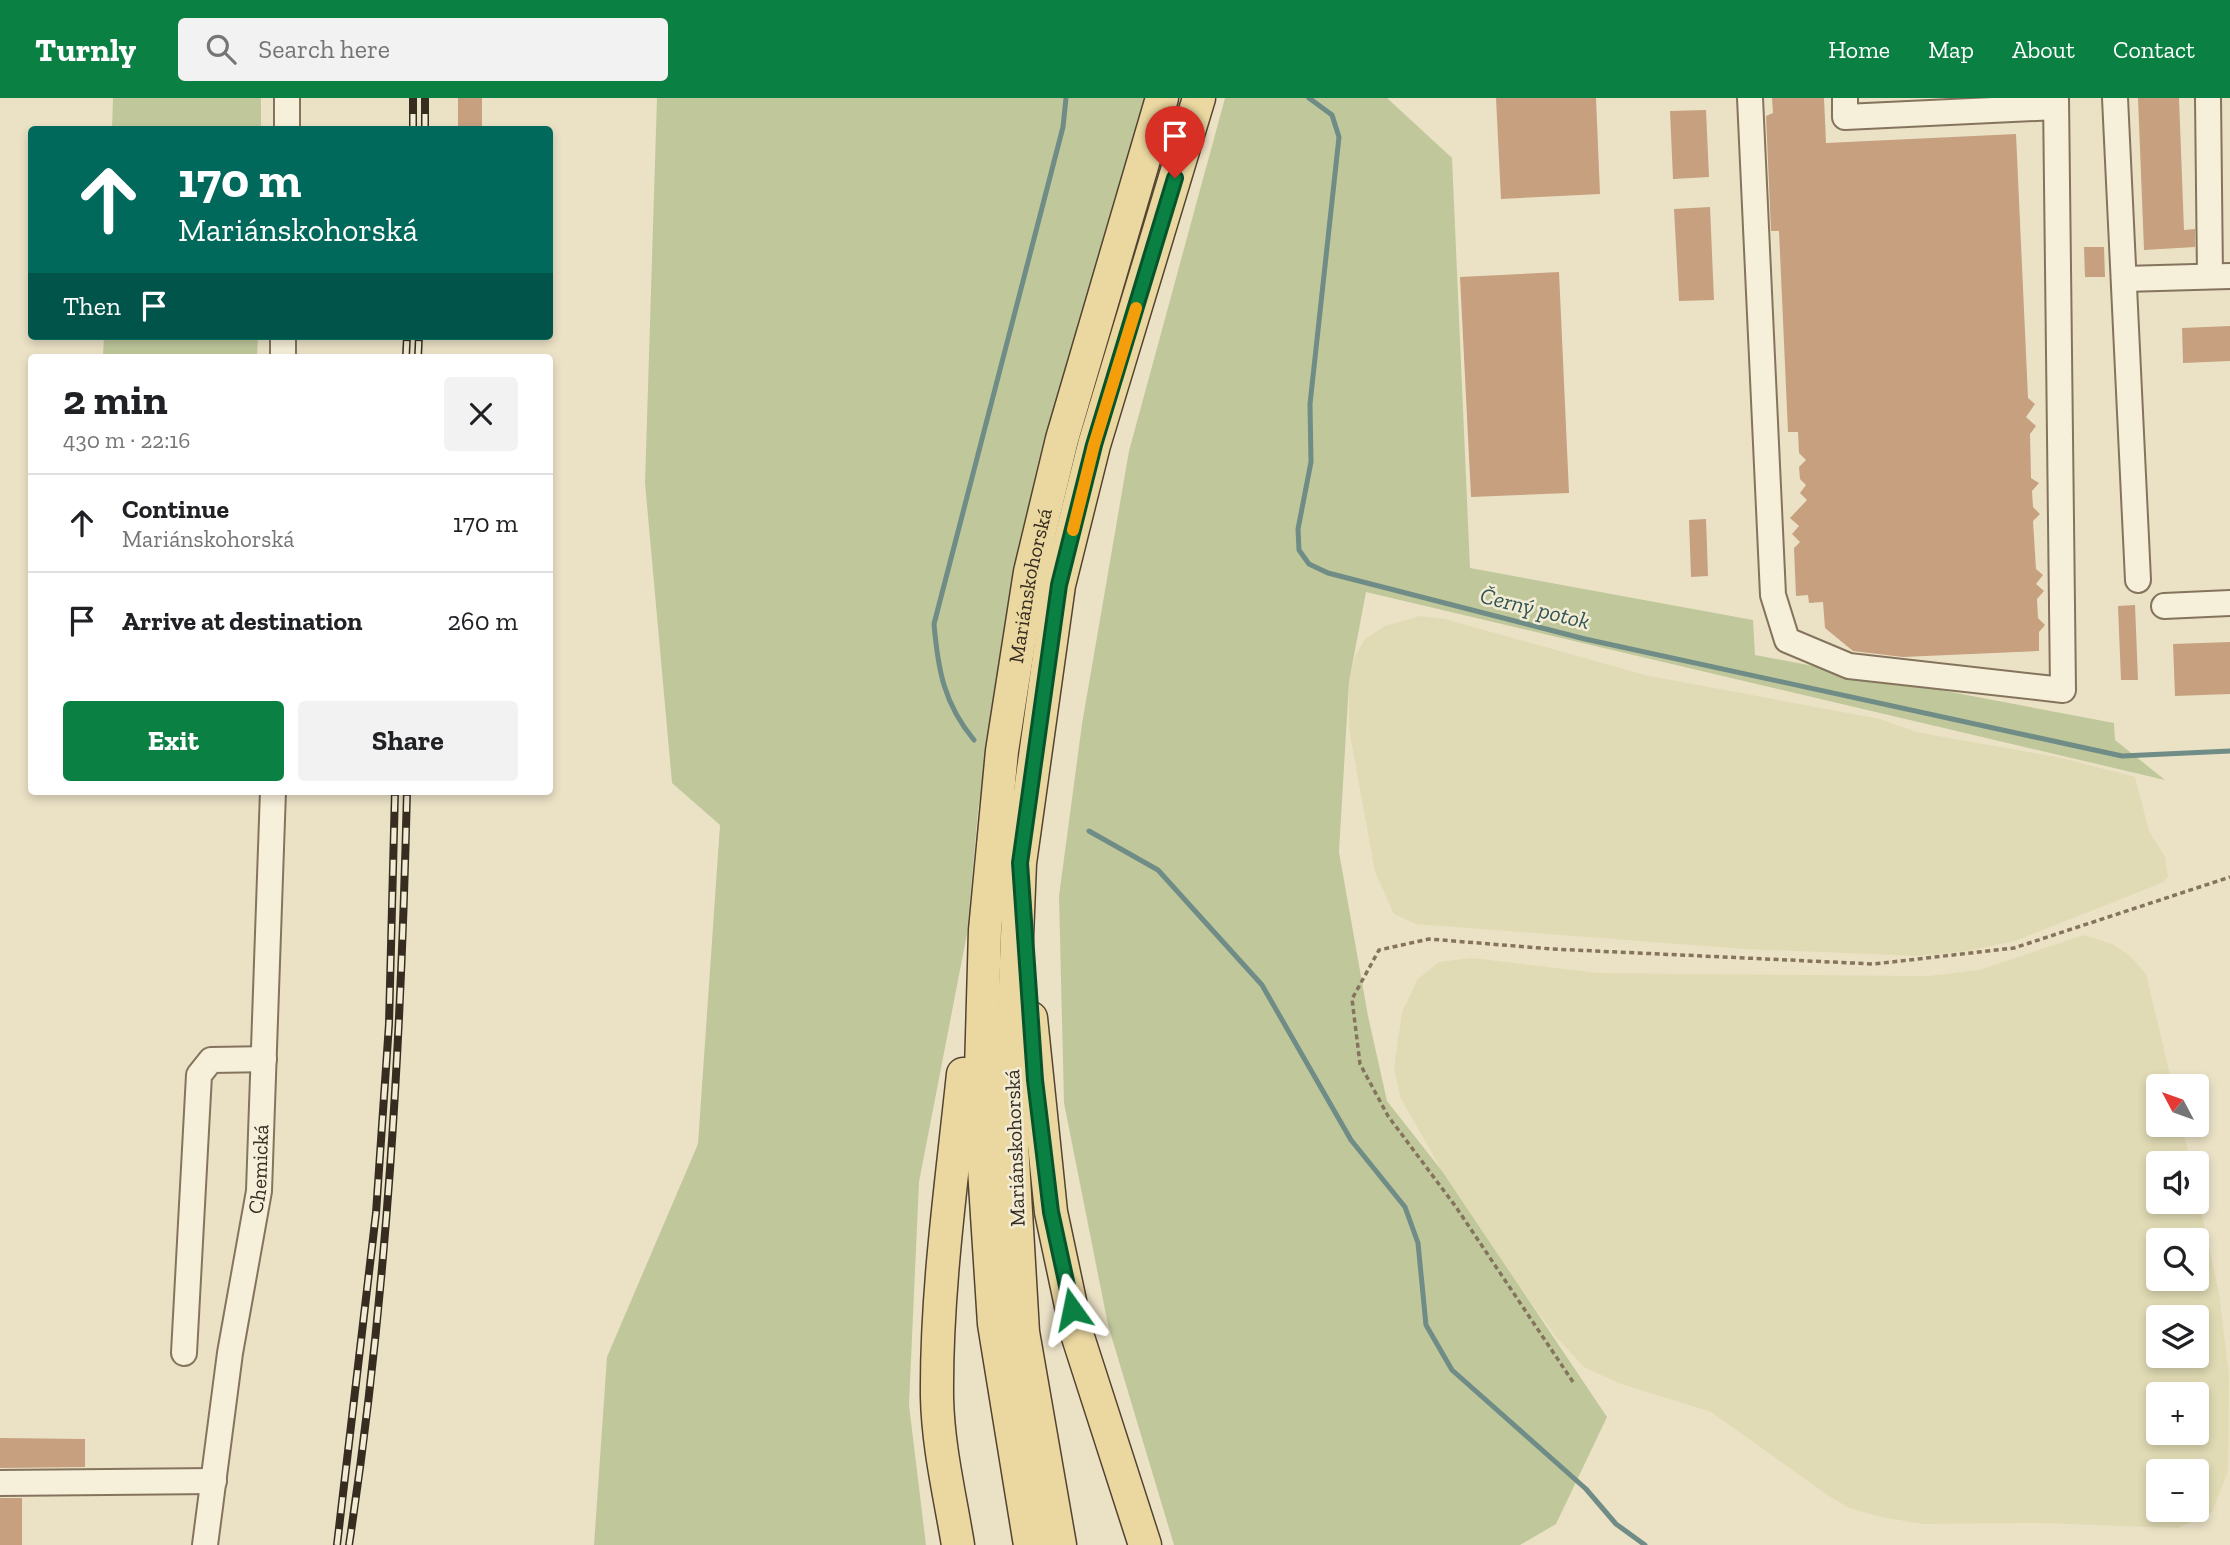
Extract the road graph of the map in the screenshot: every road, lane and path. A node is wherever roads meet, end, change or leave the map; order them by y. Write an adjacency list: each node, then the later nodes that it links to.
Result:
1 (287, 98): 9 (street)
2 (1162, 98): 18 (main road, Mariánskohorská)
3 (1199, 98): 16 (main road, Mariánskohorská)
4 (1750, 98): 8 (street)
5 (1844, 98): 8 (street)
6 (2115, 98): 11 (street)
7 (2208, 98): 10 (street)
8 (2056, 102)
9 (287, 126)
10 (2220, 276): 11 (street)
11 (2124, 279): 12 (street)
12 (2138, 580)
13 (2230, 603): 14 (street)
14 (2164, 606)
15 (273, 795): 19 (street, Chemická)
16 (1020, 863): 27 (main road, Mariánskohorská); 28 (main road)
17 (2230, 877): 21 (path)
18 (985, 930): 25 (main road); 26 (main road, Mariánskohorská)
19 (264, 1059): 20 (street); 22 (street, Chemická)
20 (184, 1353)
21 (1573, 1382)
22 (214, 1481): 23 (street); 24 (street, Chemická)
23 (0, 1483)
24 (205, 1545)
25 (958, 1545)
26 (1030, 1545)
27 (1060, 1545)
28 (1145, 1545)

